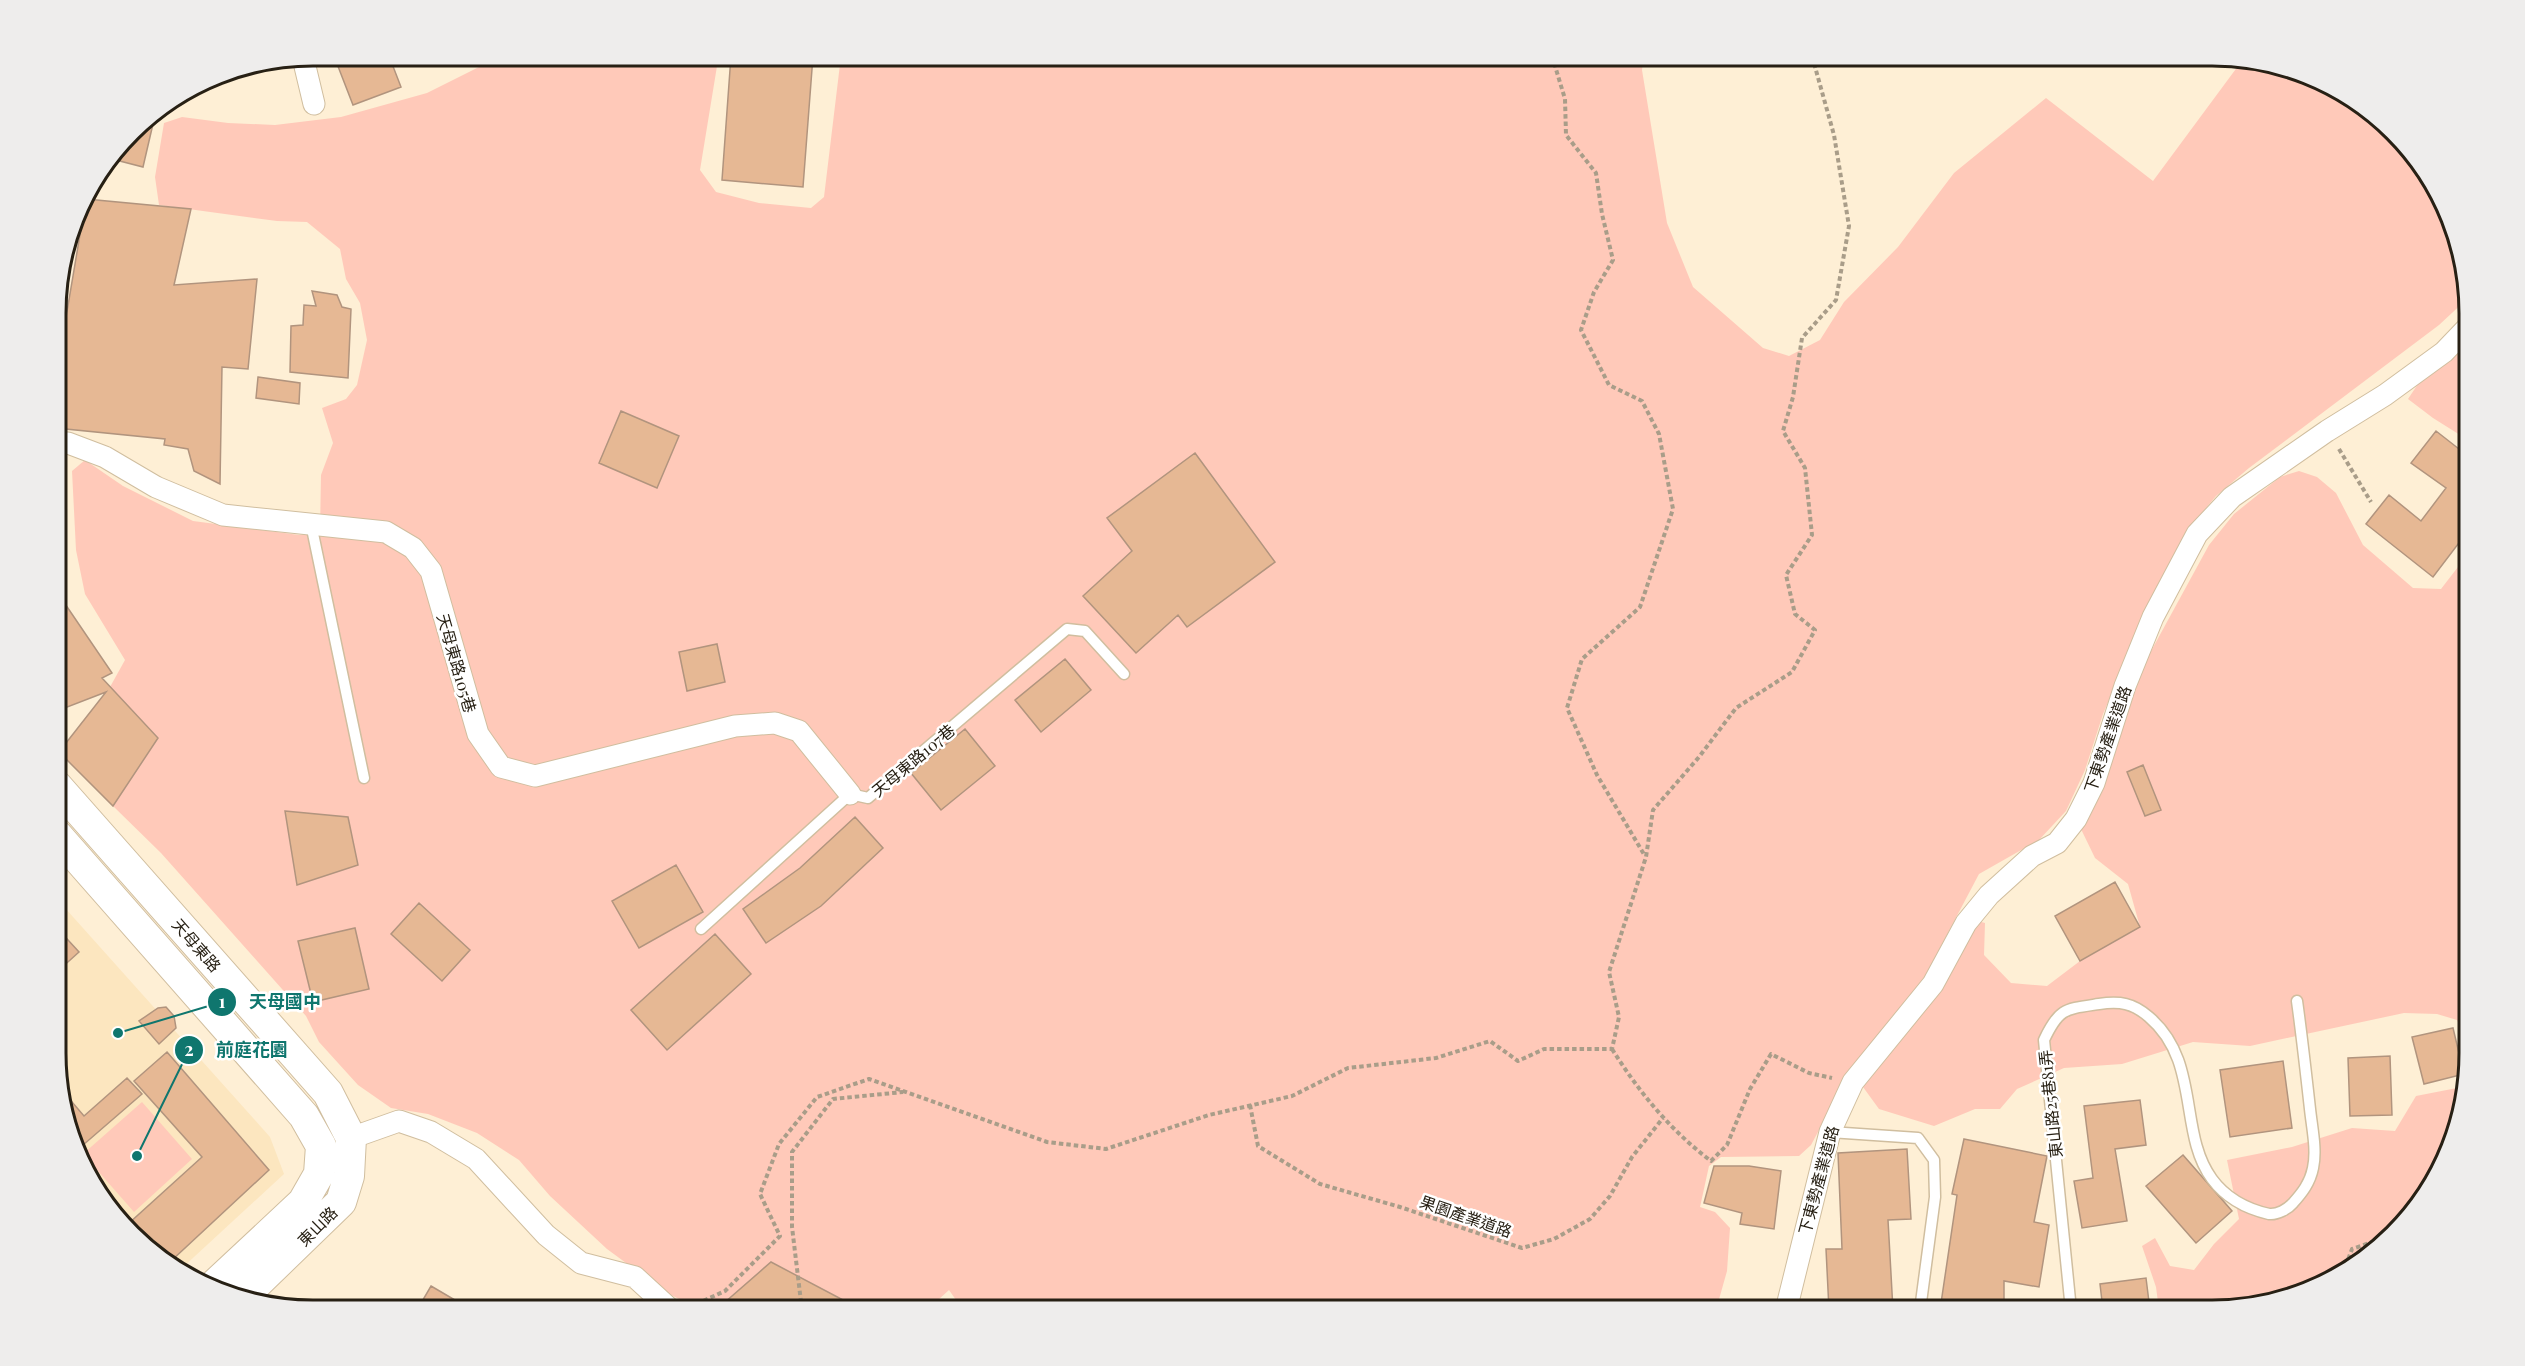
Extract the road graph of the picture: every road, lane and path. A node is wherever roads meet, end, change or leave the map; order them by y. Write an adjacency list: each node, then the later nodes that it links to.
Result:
1 (305, 66): 4 (street)
2 (1555, 66): 15 (path)
3 (1815, 66): 15 (path)
4 (314, 104)
5 (2459, 337): 6 (street, 下東勢產業道路)
6 (2327, 431): 8 (path); 19 (street, 下東勢產業道路)
7 (66, 443): 9 (street, 天母東路105巷)
8 (2371, 502)
9 (311, 524): 11 (lane); 12 (street, 天母東路105巷)
10 (1124, 674): 12 (lane, 天母東路107巷)
11 (364, 778)
12 (850, 794): 16 (lane, 天母東路107巷)
13 (66, 796): 24 (street, 天母東路)
14 (66, 845): 25 (street, 天母東路)
15 (1646, 857): 18 (path)
16 (701, 929)
17 (2297, 1001): 35 (lane, 東山路25巷81弄)
18 (1612, 1049): 21 (path); 22 (path)
19 (1853, 1082): 22 (path); 23 (street, 下東勢產業道路)
20 (906, 1092): 21 (path); 31 (path); 32 (path)
21 (1250, 1106): 22 (path, 果園產業道路)
22 (1664, 1118)
23 (1830, 1132): 33 (street, 下東勢產業道路); 34 (lane)
24 (351, 1138): 29 (street, 東山路); 30 (street)
25 (321, 1146): 28 (street, 東山路)
26 (2370, 1243): 27 (path)
27 (2348, 1258)
28 (218, 1281)
29 (248, 1292)
30 (659, 1300)
31 (706, 1300)
32 (802, 1300)
33 (1788, 1300)
34 (1921, 1300)
35 (2070, 1300)

